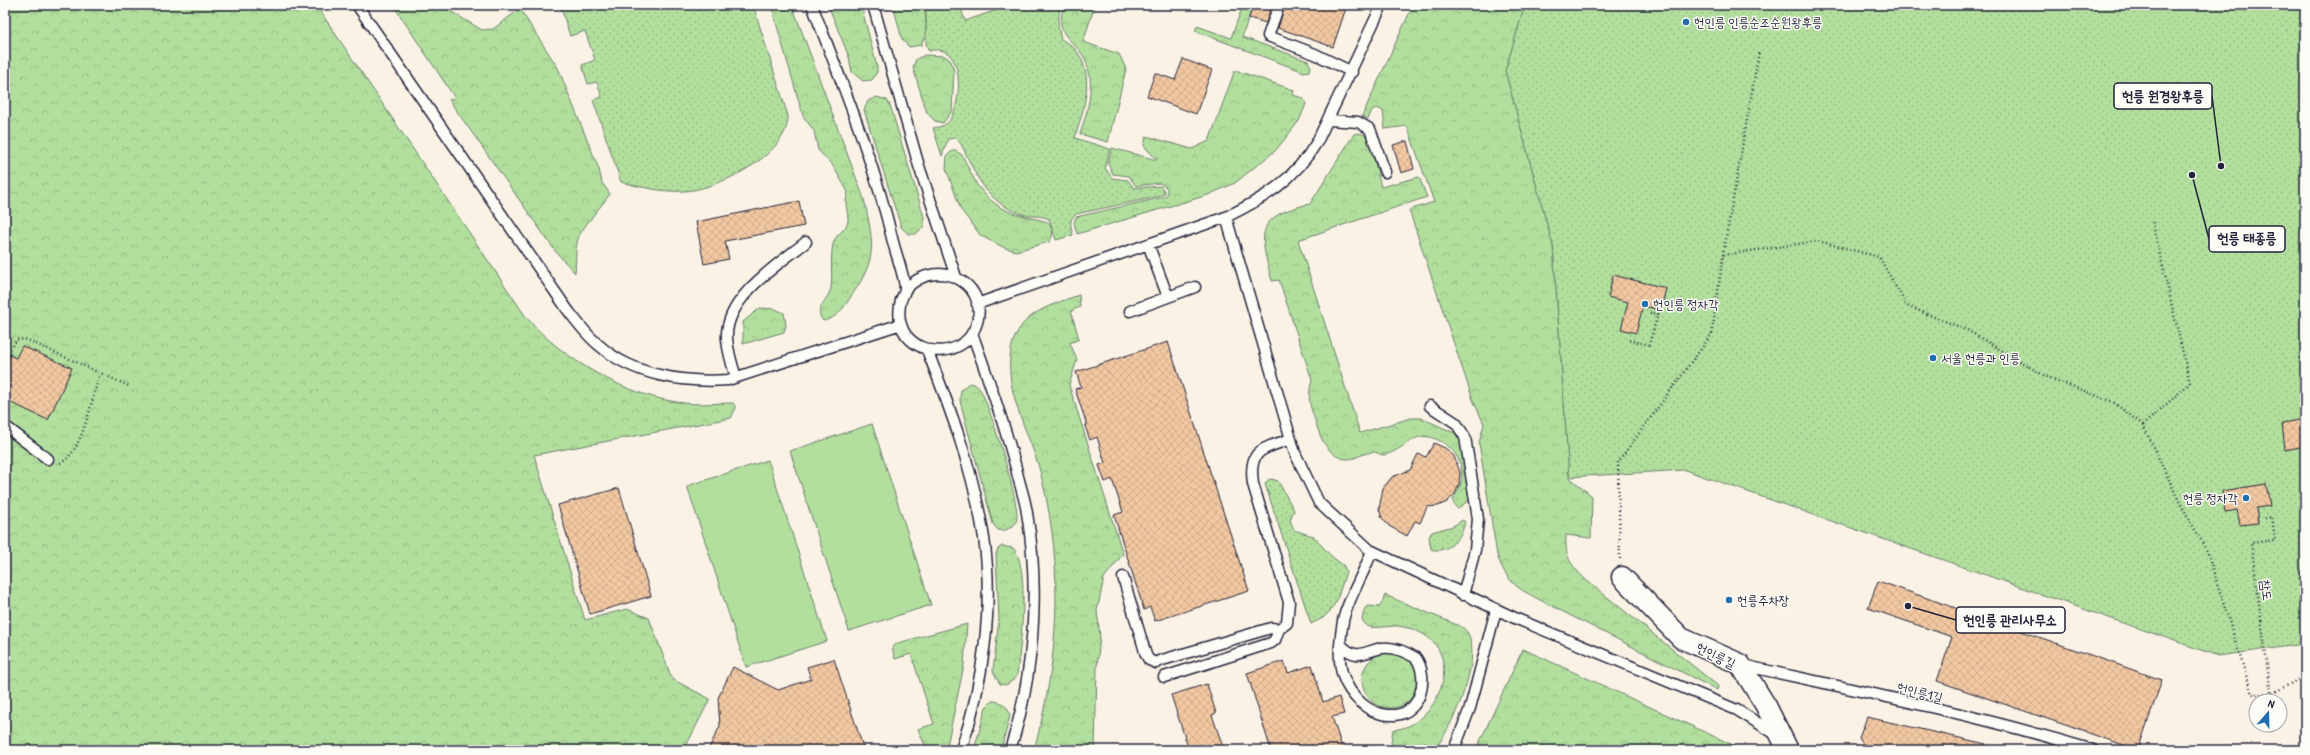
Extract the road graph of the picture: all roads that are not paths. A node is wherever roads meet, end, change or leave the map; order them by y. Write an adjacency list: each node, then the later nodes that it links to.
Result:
1 (357, 5): 21 (lane)
2 (812, 5): 14 (lane)
3 (873, 5): 12 (lane)
4 (1279, 5): 6 (lane)
5 (1382, 5): 6 (lane)
6 (1352, 72): 7 (lane)
7 (1329, 120): 8 (lane); 9 (lane)
8 (1385, 172)
9 (1226, 217): 11 (lane); 24 (lane)
10 (806, 242): 21 (lane)
11 (1148, 244): 15 (lane); 16 (lane)
12 (956, 277): 14 (lane); 16 (lane)
13 (1195, 287): 15 (lane)
14 (906, 290): 18 (lane)
15 (1168, 297): 17 (lane)
16 (977, 304): 19 (lane)
17 (1130, 312)
18 (901, 324): 20 (lane); 21 (lane)
19 (972, 332): 20 (lane); 37 (lane)
20 (927, 350): 36 (lane)
21 (736, 377)
22 (1430, 406): 29 (lane)
23 (5, 426): 25 (lane)
24 (1291, 439): 26 (lane); 31 (lane)
25 (48, 459)
26 (1372, 551): 29 (lane); 32 (lane)
27 (1621, 568): 33 (street, 헌인릉길)
28 (1123, 576): 31 (lane)
29 (1463, 595): 30 (lane)
30 (1496, 610): 35 (lane); 38 (lane)
31 (1279, 629): 34 (lane)
32 (1342, 645): 32 (lane)
33 (1740, 664): 35 (street, 헌인릉길); 39 (lane, 헌인릉1길)
34 (1164, 677)
35 (1786, 745)
36 (961, 750)
37 (1010, 750)
38 (1454, 750)
39 (2093, 750)

